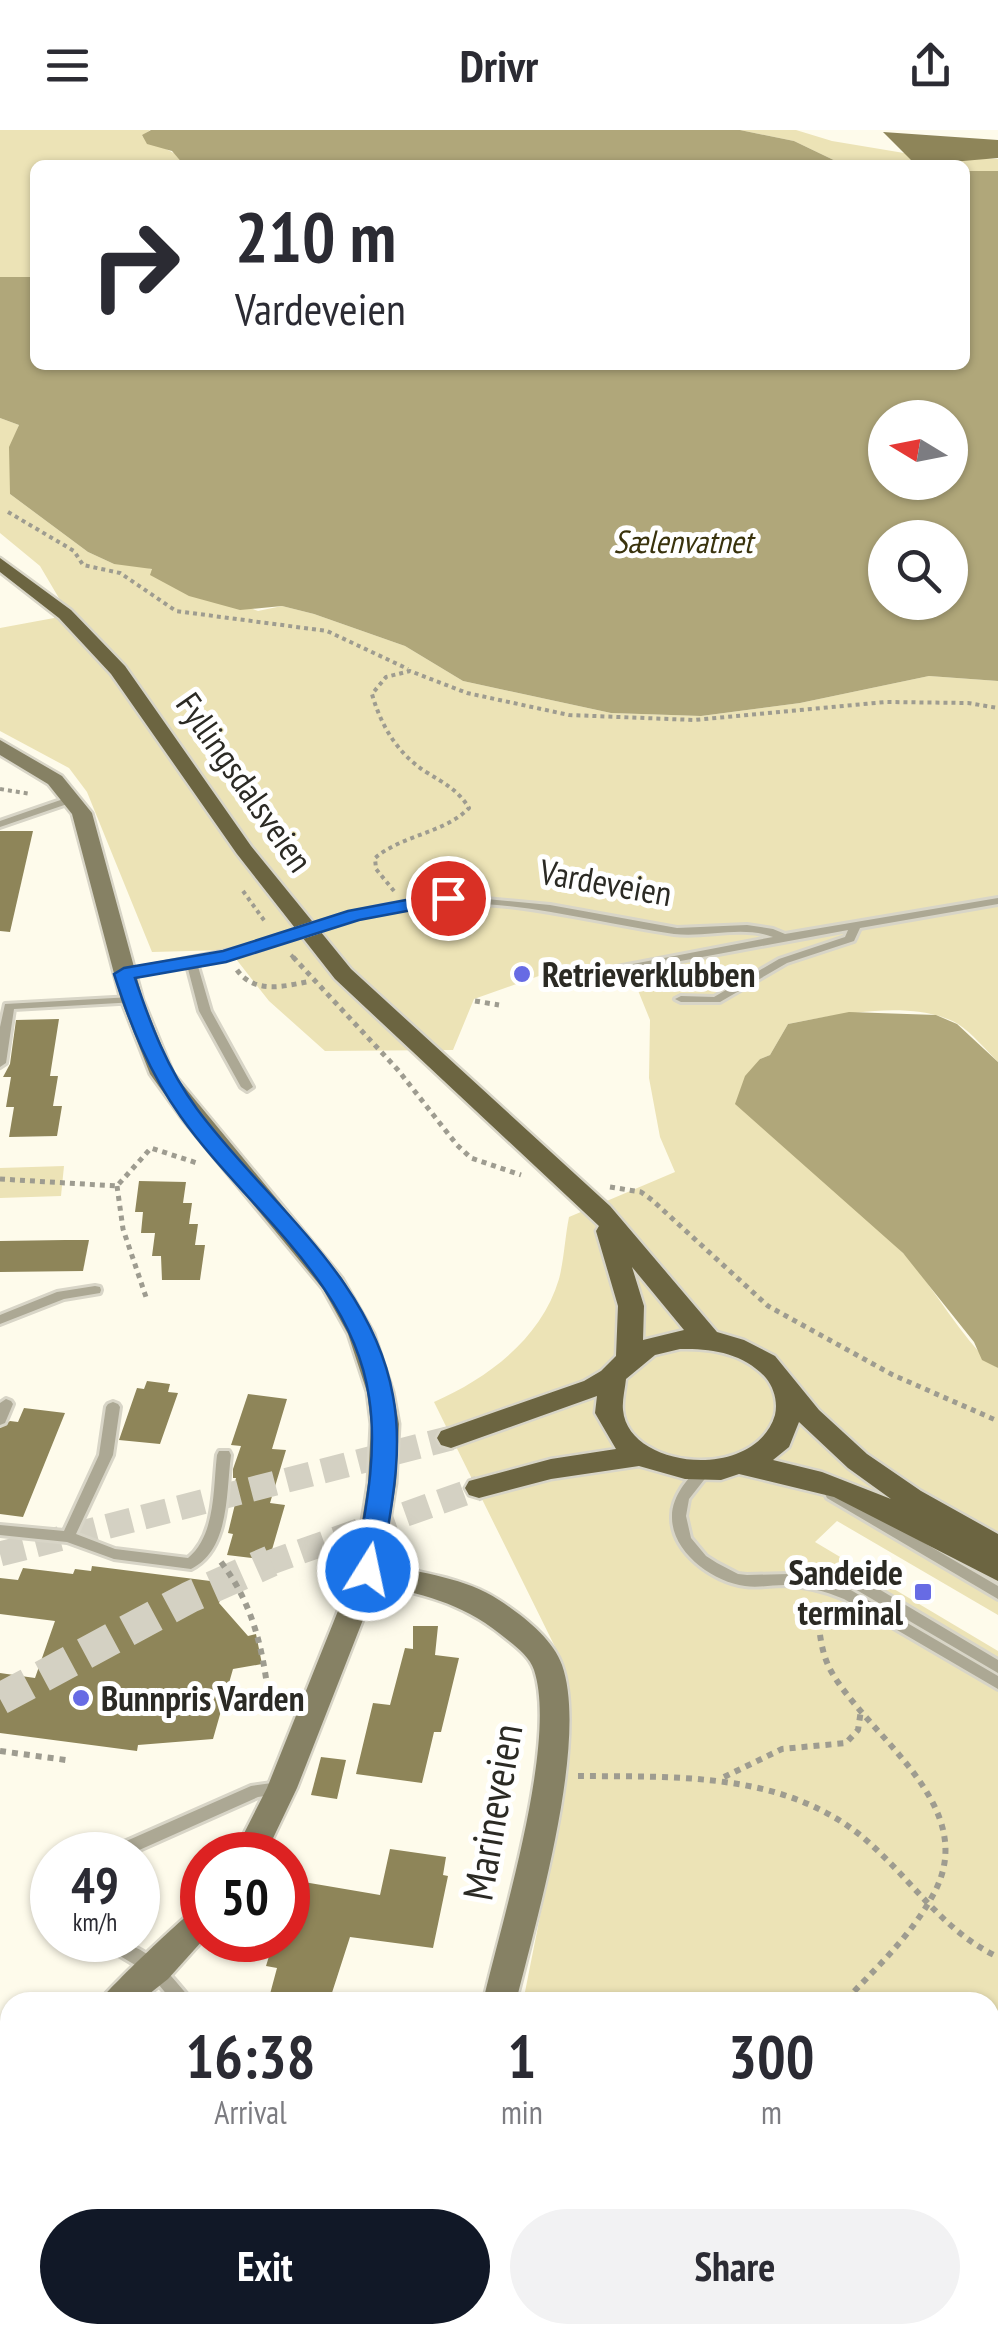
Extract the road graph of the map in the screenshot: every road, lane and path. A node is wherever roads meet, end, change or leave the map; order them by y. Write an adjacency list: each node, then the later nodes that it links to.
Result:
1 (8, 512): 3 (path)
2 (0, 564): 28 (main road, Fyllingsdalsveien)
3 (410, 670): 4 (path); 9 (path)
4 (998, 708)
5 (0, 746): 6 (main road)
6 (72, 799): 7 (lane); 15 (main road)
7 (0, 824)
8 (998, 901): 10 (lane, Vardeveien)
9 (405, 904): 11 (lane, Vardeveien); 12 (lane, Vardeveien, bridge)
10 (855, 927): 11 (lane, Vardeveien); 18 (lane)
11 (784, 938): 14 (lane, Vardeveien)
12 (191, 960): 15 (lane, Vardeveien); 16 (path); 23 (lane)
13 (299, 965): 16 (path)
14 (616, 970)
15 (124, 974): 17 (main road)
16 (311, 981): 25 (path)
17 (132, 1000): 21 (lane); 24 (main road)
18 (681, 1000)
19 (475, 1001): 20 (path)
20 (499, 1005)
21 (4, 1007): 22 (lane)
22 (0, 1063)
23 (247, 1087)
24 (227, 1157): 27 (path); 50 (main road)
25 (529, 1177)
26 (0, 1179): 27 (path)
27 (117, 1186): 30 (path)
28 (601, 1199): 32 (main road, Fyllingsdalsveien); 33 (main road, Fyllingsdalsveien); 38 (path)
29 (95, 1290): 31 (lane)
30 (147, 1300)
31 (0, 1320)
32 (710, 1340): 33 (main road); 34 (main road)
33 (621, 1368): 39 (main road); 41 (main road)
34 (783, 1382): 42 (main road); 48 (main road)
35 (6, 1404): 37 (lane)
36 (113, 1407): 47 (lane)
37 (0, 1420)
38 (998, 1421)
39 (450, 1438)
40 (224, 1455): 49 (lane)
41 (642, 1456): 43 (main road); 45 (main road)
42 (741, 1466): 43 (main road); 44 (main road)
43 (704, 1471): 52 (lane)
44 (805, 1475): 51 (main road); 53 (lane)
45 (479, 1488)
46 (0, 1530): 47 (lane)
47 (68, 1537): 49 (lane)
48 (998, 1547)
49 (204, 1555): 58 (path)
50 (368, 1570): 61 (main road, Marineveien); 63 (main road)
51 (998, 1570)
52 (824, 1585): 55 (lane); 56 (lane)
53 (998, 1593)
54 (818, 1611): 57 (path)
55 (998, 1667)
56 (998, 1683)
57 (861, 1710): 62 (path); 66 (path)
58 (271, 1718)
59 (0, 1751): 60 (path)
60 (66, 1760)
61 (550, 1774): 62 (path); 73 (main road, Marineveien)
62 (721, 1778): 66 (path)
63 (282, 1788): 64 (main road); 65 (lane)
64 (260, 1832)
65 (160, 1834)
66 (927, 1904): 68 (path); 74 (path)
67 (180, 1942): 70 (main road)
68 (998, 1957)
69 (144, 1962): 70 (lane)
70 (156, 1969): 71 (main road); 72 (lane)
71 (127, 1992)
72 (176, 1992)
73 (502, 1992)
74 (852, 1992)

